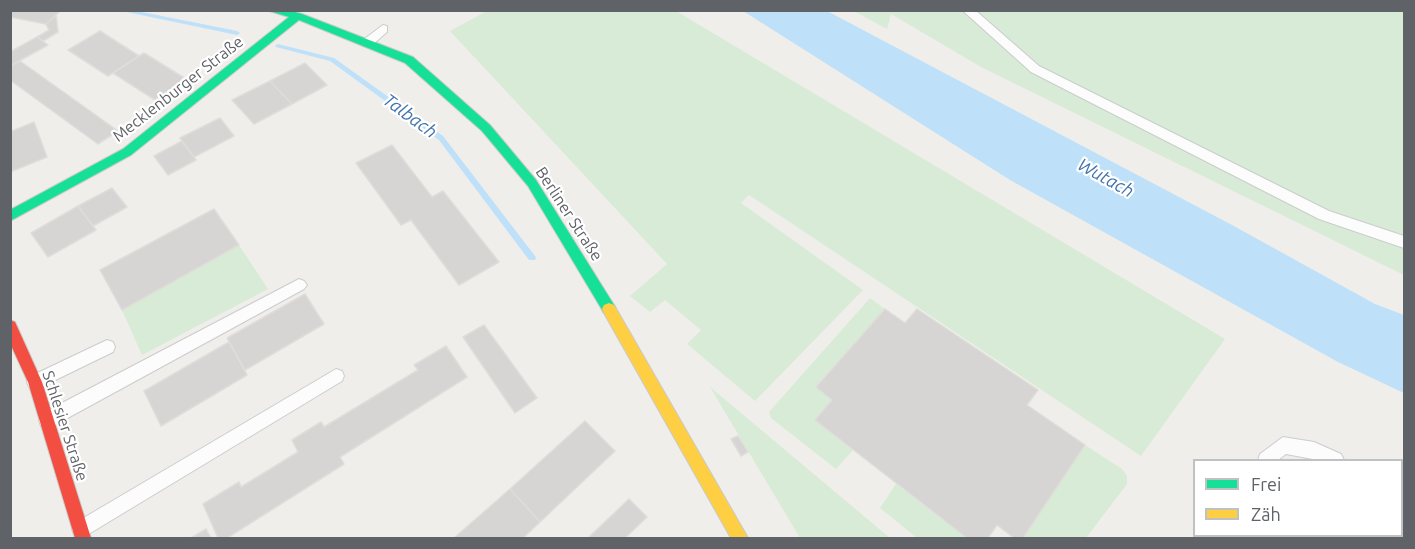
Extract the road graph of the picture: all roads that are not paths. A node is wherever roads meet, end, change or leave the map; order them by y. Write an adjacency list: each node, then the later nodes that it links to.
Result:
1 (272, 10): 3 (street, Berliner Straße)
2 (967, 10): 7 (lane)
3 (298, 16): 5 (street, Berliner Straße); 6 (street, Mecklenburger Straße)
4 (383, 29): 5 (lane)
5 (367, 43): 17 (street, Berliner Straße)
6 (10, 216)
7 (1404, 242)
8 (299, 285): 13 (lane)
9 (10, 326): 12 (street, Schlesier Straße)
10 (107, 346): 12 (lane)
11 (336, 376): 16 (lane)
12 (35, 382): 13 (street, Schlesier Straße)
13 (47, 420): 16 (street, Schlesier Straße)
14 (1267, 459): 15 (lane)
15 (1333, 459)
16 (82, 534)
17 (740, 538)

